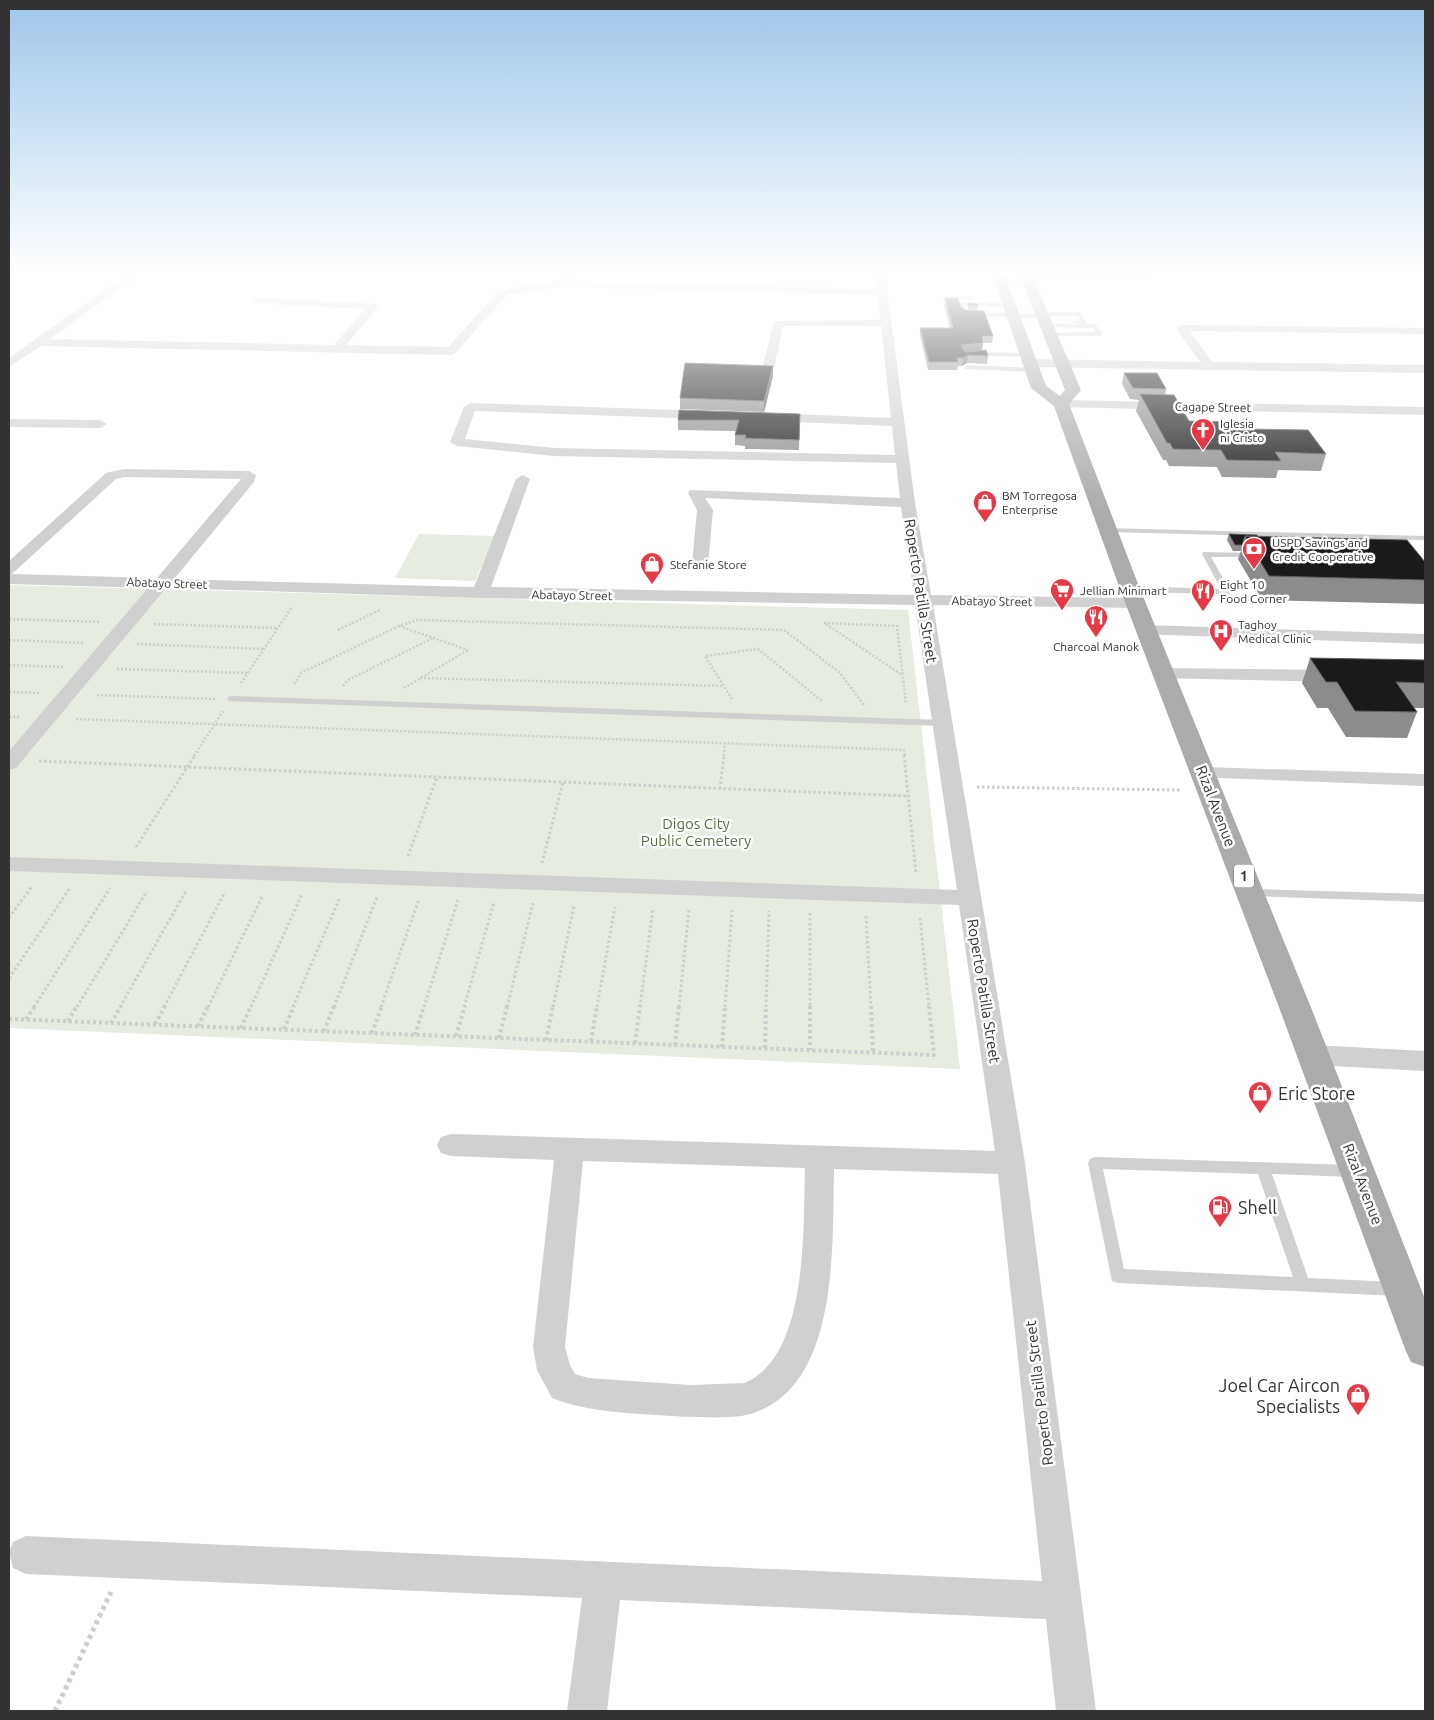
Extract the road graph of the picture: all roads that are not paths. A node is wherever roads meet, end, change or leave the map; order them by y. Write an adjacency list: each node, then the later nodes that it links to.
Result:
1 (22, 353): 8 (street)
2 (771, 353): 13 (street)
3 (890, 353): 19 (street, Roperto Patilla Street)
4 (1027, 353): 9 (main road)
5 (1058, 353): 10 (main road)
6 (1200, 353): 12 (street)
7 (965, 356): 9 (lane)
8 (9, 363)
9 (1030, 363): 10 (street); 11 (lane); 15 (main road)
10 (1062, 364): 12 (street); 15 (main road)
11 (967, 366)
12 (1209, 366): 14 (street)
13 (768, 369)
14 (1425, 369)
15 (1061, 404): 16 (street, Cagape Street); 25 (main road, Rizal Avenue / 1)
16 (1425, 412)
17 (721, 415): 22 (street)
18 (760, 417): 19 (street)
19 (898, 422): 22 (street, Roperto Patilla Street)
20 (9, 423): 21 (street)
21 (100, 424)
22 (902, 459): 24 (street, Roperto Patilla Street)
23 (523, 479): 32 (street)
24 (908, 503): 28 (street); 34 (street, Roperto Patilla Street)
25 (1109, 530): 26 (lane); 33 (main road, Rizal Avenue / 1)
26 (1425, 538)
27 (1265, 555): 33 (lane)
28 (700, 565)
29 (9, 570): 31 (street)
30 (9, 579): 31 (street, Abatayo Street)
31 (160, 583): 32 (street, Abatayo Street); 41 (street)
32 (480, 593): 34 (street, Abatayo Street)
33 (1132, 596): 34 (street, Abatayo Street); 35 (main road, Rizal Avenue / 1)
34 (923, 600): 40 (street, Roperto Patilla Street)
35 (1146, 630): 36 (street); 37 (main road, Rizal Avenue / 1)
36 (1425, 639)
37 (1164, 674): 38 (street); 43 (main road, Rizal Avenue / 1)
38 (1348, 676)
39 (231, 699): 40 (lane)
40 (942, 723): 46 (street, Roperto Patilla Street)
41 (11, 762)
42 (1425, 780): 43 (street)
43 (1207, 782): 45 (main road, Rizal Avenue / 1)
44 (9, 864): 46 (street)
45 (1251, 893): 47 (lane); 48 (main road, Rizal Avenue / 1)
46 (970, 898): 53 (street, Roperto Patilla Street)
47 (1425, 898)
48 (1313, 1055): 49 (street); 55 (main road, Rizal Avenue / 1)
49 (1425, 1061)
50 (451, 1145): 51 (street)
51 (570, 1149): 52 (street); 52 (street)
52 (820, 1156): 53 (street)
53 (1011, 1163): 61 (street, Roperto Patilla Street)
54 (1263, 1168): 55 (lane); 56 (lane); 56 (lane)
55 (1358, 1171): 57 (main road, Rizal Avenue / 1)
56 (1303, 1285): 57 (lane)
57 (1403, 1290): 58 (main road, Rizal Avenue / 1)
58 (1425, 1349)
59 (26, 1555): 60 (street)
60 (602, 1581): 61 (street); 62 (street)
61 (1063, 1601): 63 (street, Roperto Patilla Street)
62 (587, 1711)
63 (1076, 1711)

